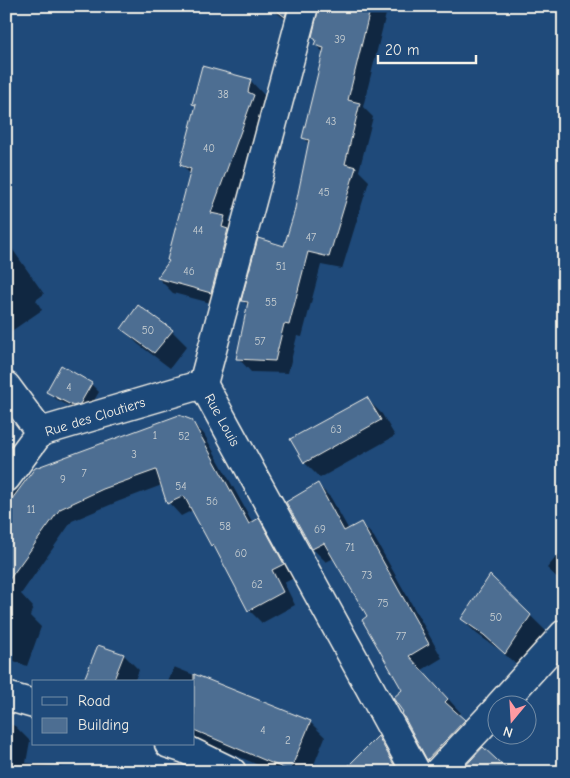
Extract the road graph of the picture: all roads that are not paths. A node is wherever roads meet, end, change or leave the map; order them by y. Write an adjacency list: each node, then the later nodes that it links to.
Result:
1 (304, 6): 2 (street, Rue Louis)
2 (203, 384): 4 (street, Rue des Cloutiers); 13 (street, Rue Louis)
3 (6, 386): 4 (street)
4 (40, 432): 5 (street, Rue des Cloutiers)
5 (6, 478)
6 (564, 634): 8 (street)
7 (6, 696): 9 (street)
8 (507, 696)
9 (32, 703)
10 (488, 717): 14 (street)
11 (175, 746): 12 (street)
12 (232, 772)
13 (416, 772)
14 (438, 772)

